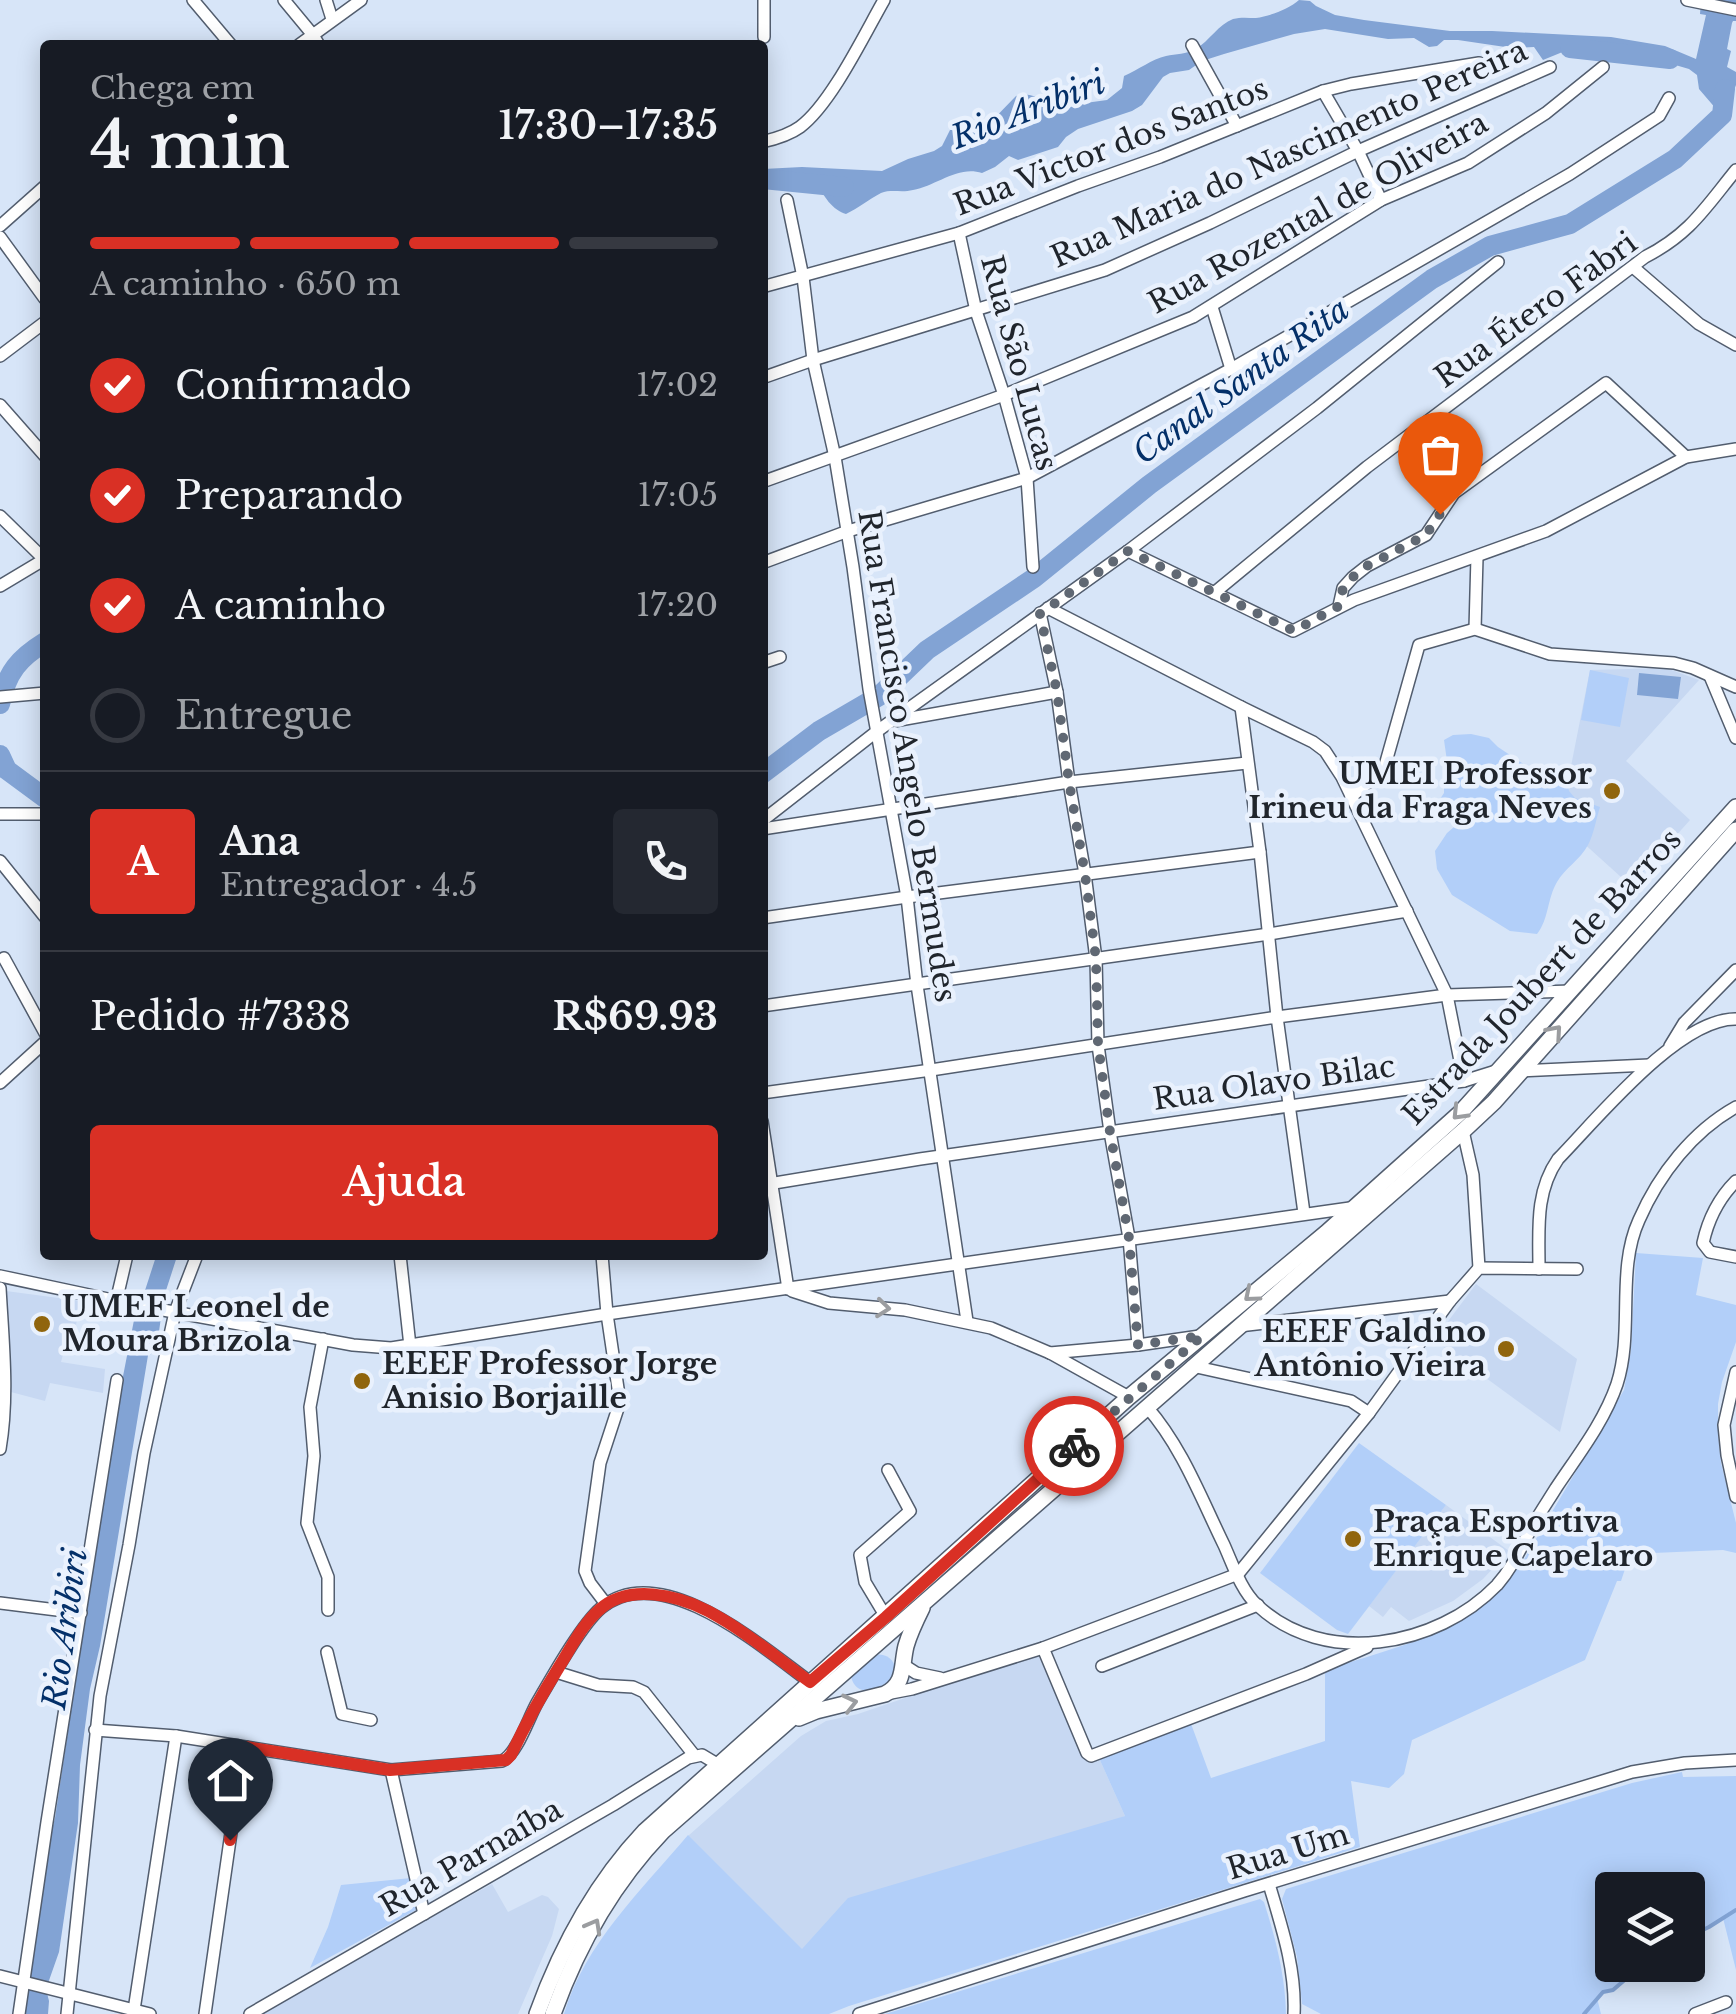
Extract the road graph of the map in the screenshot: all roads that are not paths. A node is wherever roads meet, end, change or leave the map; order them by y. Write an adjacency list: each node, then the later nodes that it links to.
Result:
1 (192, 0): 12 (street)
2 (284, 0): 13 (street)
3 (326, 0): 10 (street)
4 (361, 0): 10 (street)
5 (764, 0): 11 (street)
6 (884, 0): 21 (street)
7 (1686, 0): 8 (street)
8 (1694, 1): 9 (street)
9 (1736, 10)
10 (332, 19): 13 (street)
11 (764, 37)
12 (228, 40)
13 (316, 40)
14 (1192, 45): 20 (street)
15 (1478, 63): 18 (street, Rua Victor dos Santos)
16 (1550, 66): 22 (street, Rua Maria do Nascimento Pereira)
17 (1603, 67): 26 (street, Rua Rozental de Oliveira)
18 (1323, 91): 20 (street, Rua Victor dos Santos); 22 (street)
19 (1669, 98): 41 (street)
20 (1237, 126): 28 (street, Rua Victor dos Santos)
21 (768, 141)
22 (1358, 151): 26 (street); 36 (street, Rua Maria do Nascimento Pereira)
23 (1736, 170): 31 (street, Rua Étero Fabri)
24 (40, 190): 27 (street)
25 (787, 200): 32 (street, Rua Francisco Angelo Bermudes)
26 (1381, 200): 35 (street, Rua Rozental de Oliveira)
27 (0, 226)
28 (959, 233): 32 (street, Rua Victor dos Santos); 36 (street, Rua São Lucas)
29 (0, 237): 34 (street)
30 (1498, 262): 53 (street)
31 (1633, 267): 38 (street); 60 (street, Rua Étero Fabri)
32 (803, 277): 33 (street, Rua Victor dos Santos); 40 (street, Rua Francisco Angelo Bermudes)
33 (768, 286)
34 (40, 292)
35 (1212, 307): 41 (street); 43 (street, Rua Rozental de Oliveira)
36 (976, 311): 40 (street, Rua Maria do Nascimento Pereira); 43 (street, Rua São Lucas)
37 (40, 326): 39 (street)
38 (1736, 345)
39 (0, 356)
40 (814, 360): 42 (street, Rua Maria do Nascimento Pereira); 47 (street, Rua Francisco Angelo Bermudes)
41 (1230, 369): 49 (street)
42 (768, 376)
43 (1004, 395): 47 (street, Rua Rozental de Oliveira); 49 (street, Rua São Lucas)
44 (0, 405): 46 (street)
45 (1736, 449): 48 (street)
46 (40, 450)
47 (835, 457): 50 (street, Rua Rozental de Oliveira); 52 (street, Rua Francisco Angelo Bermudes)
48 (1686, 457): 55 (street); 61 (street)
49 (1028, 478): 52 (street); 58 (street, Rua São Lucas)
50 (768, 480)
51 (0, 516): 54 (street)
52 (848, 531): 56 (street); 73 (street, Rua Francisco Angelo Bermudes)
53 (1128, 551): 60 (street); 62 (street)
54 (40, 555)
55 (1477, 557): 61 (street); 63 (street)
56 (768, 562)
57 (40, 563): 59 (street)
58 (1034, 567)
59 (0, 586)
60 (1214, 592): 61 (street)
61 (1339, 606)
62 (1044, 610): 68 (street); 71 (street); 72 (street)
63 (1475, 629): 66 (street); 77 (street)
64 (780, 657): 65 (street)
65 (768, 661)
66 (1710, 676): 67 (street); 74 (street)
67 (1736, 687)
68 (1057, 692): 72 (street); 76 (street)
69 (40, 694): 70 (street)
70 (0, 697)
71 (1240, 708): 75 (street); 77 (street)
72 (890, 722): 73 (street)
73 (876, 732): 79 (street, Rua Francisco Angelo Bermudes); 82 (street)
74 (1736, 738)
75 (1247, 762): 76 (street); 85 (street)
76 (1069, 782): 79 (street); 87 (street)
77 (1352, 796): 89 (street)
78 (1736, 807): 97 (main road, Estrada Joubert de Barros)
79 (891, 810): 83 (street); 88 (street, Rua Francisco Angelo Bermudes)
80 (0, 814): 81 (street)
81 (40, 814)
82 (768, 816)
83 (768, 828)
84 (1736, 830): 109 (main road, Estrada Joubert de Barros, one-way to 84)
85 (1260, 852): 87 (street); 92 (street)
86 (0, 862): 90 (street)
87 (1085, 874): 88 (street); 94 (street)
88 (907, 896): 91 (street); 96 (street, Rua Francisco Angelo Bermudes)
89 (1407, 910): 92 (street); 98 (street)
90 (40, 912)
91 (768, 917)
92 (1269, 934): 94 (street); 100 (street)
93 (4, 958): 102 (street)
94 (1096, 959): 96 (street); 103 (street)
95 (1736, 970): 105 (street)
96 (917, 985): 99 (street); 107 (street, Rua Francisco Angelo Bermudes)
97 (1571, 991): 98 (street); 108 (main road, Estrada Joubert de Barros)
98 (1447, 995): 100 (street); 110 (street)
99 (768, 1005)
100 (1277, 1018): 103 (street); 113 (street)
101 (1736, 1019): 105 (street)
102 (40, 1024)
103 (1098, 1044): 107 (street); 116 (street)
104 (40, 1047): 111 (street)
105 (1666, 1052): 106 (street)
106 (1649, 1065): 109 (street); 132 (street)
107 (931, 1070): 112 (street); 117 (street, Rua Francisco Angelo Bermudes)
108 (1496, 1071): 110 (street, Rua Olavo Bilac); 121 (main road, Estrada Joubert de Barros, one-way to 121)
109 (1521, 1071): 115 (main road, Estrada Joubert de Barros)
110 (1464, 1080): 113 (street, Rua Olavo Bilac)
111 (0, 1083)
112 (768, 1092)
113 (1289, 1106): 116 (street, Rua Olavo Bilac); 122 (street)
114 (1736, 1107): 166 (street)
115 (1463, 1130): 124 (main road, Estrada Joubert de Barros); 131 (street)
116 (1110, 1132): 117 (street, Rua Olavo Bilac); 123 (street)
117 (943, 1157): 119 (street, Rua Olavo Bilac); 130 (street, Rua Francisco Angelo Bermudes)
118 (1736, 1182): 125 (street)
119 (768, 1184)
120 (768, 1189): 136 (street)
121 (1356, 1207): 122 (street); 124 (main road, Estrada Joubert de Barros)
122 (1304, 1213): 123 (street); 124 (street)
123 (1129, 1238): 130 (street); 145 (street)
124 (1330, 1239): 142 (main road, Estrada Joubert de Barros); 143 (main road, Estrada Joubert de Barros, one-way to 143)
125 (1736, 1257)
126 (126, 1260): 138 (street)
127 (195, 1260): 139 (street)
128 (401, 1260): 146 (street)
129 (602, 1260): 140 (street)
130 (957, 1265): 136 (street); 141 (street, Rua Francisco Angelo Bermudes)
131 (1480, 1268): 132 (street); 137 (street)
132 (1539, 1269): 133 (street)
133 (1577, 1270)
134 (0, 1276): 138 (street)
135 (0, 1288): 151 (street)
136 (788, 1289): 140 (street); 141 (street, one-way to 141)
137 (1450, 1301): 142 (street); 154 (street)
138 (116, 1302): 139 (street)
139 (175, 1312): 144 (street); 179 (street)
140 (606, 1314): 146 (street); 160 (street)
141 (967, 1321): 147 (street)
142 (1239, 1326): 148 (main road, Estrada Joubert de Barros)
143 (1202, 1336): 145 (street); 152 (main road, Estrada Joubert de Barros)
144 (323, 1339): 146 (street); 163 (street)
145 (1138, 1345): 147 (street)
146 (410, 1346)
147 (1050, 1353): 152 (street)
148 (1192, 1366): 153 (main road, Estrada Joubert de Barros); 154 (street)
149 (1736, 1372): 157 (street)
150 (117, 1380): 164 (street)
151 (2, 1386): 155 (street)
152 (1129, 1397): 165 (main road, Estrada Joubert de Barros)
153 (1147, 1407): 158 (street); 159 (main road, Estrada Joubert de Barros)
154 (1369, 1413): 158 (street)
155 (0, 1449)
156 (888, 1470): 165 (street)
157 (1736, 1497)
158 (1238, 1574): 161 (street); 169 (street)
159 (926, 1600): 168 (main road, Estrada Joubert de Barros); 171 (main road)
160 (606, 1604): 173 (street); 175 (street)
161 (1258, 1605): 166 (street); 172 (street)
162 (0, 1606): 164 (street)
163 (328, 1610)
164 (81, 1613): 189 (street)
165 (886, 1617): 167 (main road, Estrada Joubert de Barros)
166 (1375, 1643): 169 (street)
167 (852, 1647): 168 (main road); 175 (main road, Estrada Joubert de Barros)
168 (875, 1647): 171 (main road); 178 (main road, Estrada Joubert de Barros)
169 (1043, 1648): 174 (street)
170 (327, 1652): 177 (street)
171 (902, 1664): 174 (street); 176 (main road)
172 (1102, 1666)
173 (556, 1672): 182 (street); 185 (street)
174 (944, 1678): 176 (street)
175 (810, 1682): 184 (main road, Estrada Joubert de Barros)
176 (885, 1694): 178 (main road, one-way to 176)
177 (372, 1720)
178 (780, 1729): 199 (main road, Estrada Joubert de Barros, one-way to 178)
179 (96, 1730): 180 (street); 190 (street)
180 (176, 1736): 181 (street); 192 (street)
181 (246, 1747): 185 (street); 196 (street)
182 (694, 1756): 184 (street); 187 (street, Rua Parnaíba)
183 (1736, 1760): 186 (street, Rua Um)
184 (717, 1764): 198 (main road, Estrada Joubert de Barros)
185 (390, 1770): 187 (street)
186 (1269, 1884): 200 (street, Rua Um); 201 (street)
187 (424, 1914): 197 (street, Rua Parnaíba)
188 (0, 1976): 189 (street)
189 (25, 1983): 190 (street); 193 (street)
190 (70, 1994): 192 (street); 194 (street)
191 (1726, 2002): 202 (street)
192 (134, 2010): 195 (street)
193 (20, 2014)
194 (68, 2014)
195 (150, 2014)
196 (205, 2014)
197 (250, 2014)
198 (537, 2014)
199 (553, 2014)
200 (858, 2014)
201 (1294, 2014)
202 (1694, 2014)

